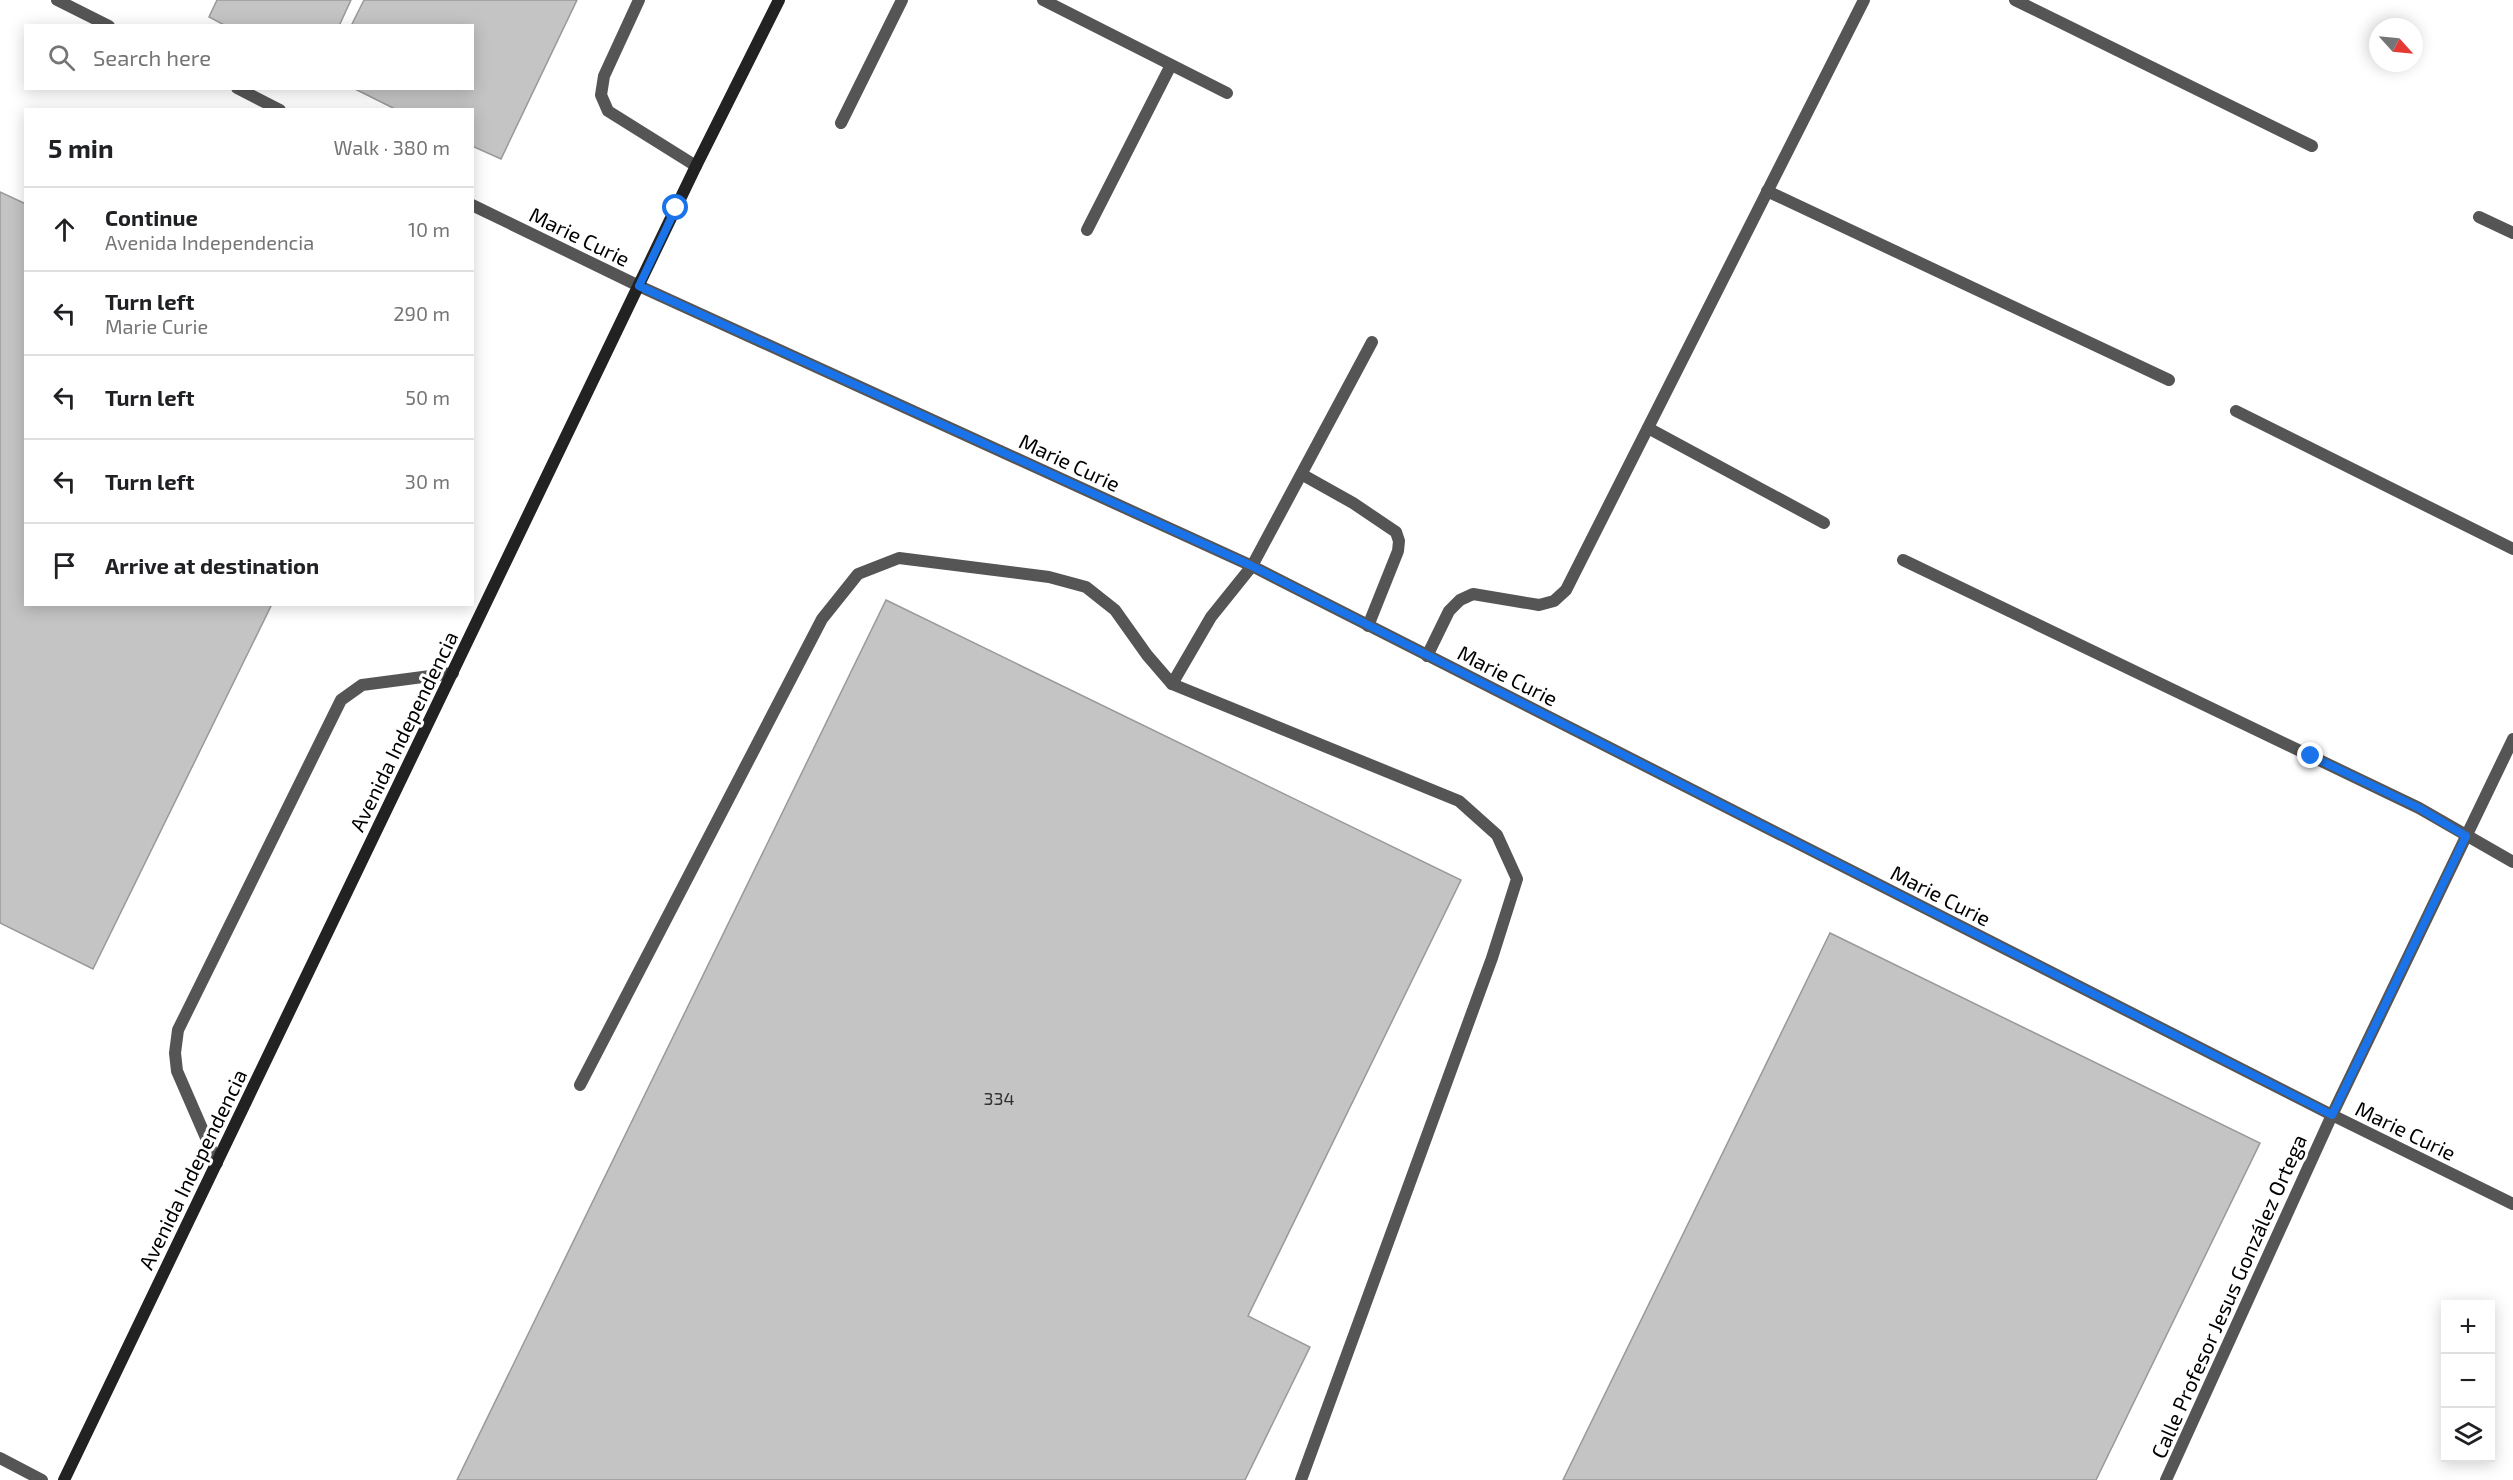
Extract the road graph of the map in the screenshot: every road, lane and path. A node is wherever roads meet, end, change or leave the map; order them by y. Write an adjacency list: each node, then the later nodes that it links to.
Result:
1 (57, 0): 8 (street)
2 (639, 0): 15 (street)
3 (779, 0): 15 (main road, Avenida Independencia)
4 (902, 0): 13 (street)
5 (1043, 0): 9 (street)
6 (1864, 0): 16 (street)
7 (2015, 0): 14 (street)
8 (105, 24)
9 (1171, 65): 11 (street); 19 (street)
10 (241, 90): 12 (street)
11 (1227, 93)
12 (276, 108)
13 (841, 123)
14 (2312, 146)
15 (696, 166): 21 (main road, Avenida Independencia)
16 (1767, 191): 23 (street); 25 (street)
17 (474, 205): 21 (street, Marie Curie)
18 (2480, 217): 20 (street)
19 (1087, 230)
20 (2513, 233)
21 (639, 286): 30 (street, Marie Curie); 33 (main road, Avenida Independencia)
22 (1372, 342): 26 (street)
23 (2169, 380)
24 (2236, 411): 28 (street)
25 (1648, 428): 27 (street); 32 (street)
26 (1303, 475): 30 (street); 31 (street)
27 (1824, 523)
28 (2513, 549)
29 (1902, 560): 36 (street)
30 (1252, 566): 31 (street, Marie Curie); 34 (street)
31 (1368, 626): 32 (street, Marie Curie)
32 (1427, 656): 39 (street, Marie Curie)
33 (453, 673): 40 (main road, Avenida Independencia); 40 (street)
34 (1172, 684): 38 (street); 45 (street)
35 (2513, 739): 36 (street, Calle Profesor Jesus González Ortega)
36 (2466, 836): 37 (street); 39 (street, Calle Profesor Jesus González Ortega)
37 (2513, 862)
38 (580, 1085)
39 (2332, 1115): 41 (street, Marie Curie); 46 (street, Calle Profesor Jesus González Ortega)
40 (217, 1163): 44 (main road, Avenida Independencia)
41 (2513, 1204)
42 (0, 1458): 43 (street)
43 (42, 1480)
44 (64, 1480)
45 (1300, 1480)
46 (2166, 1480)

